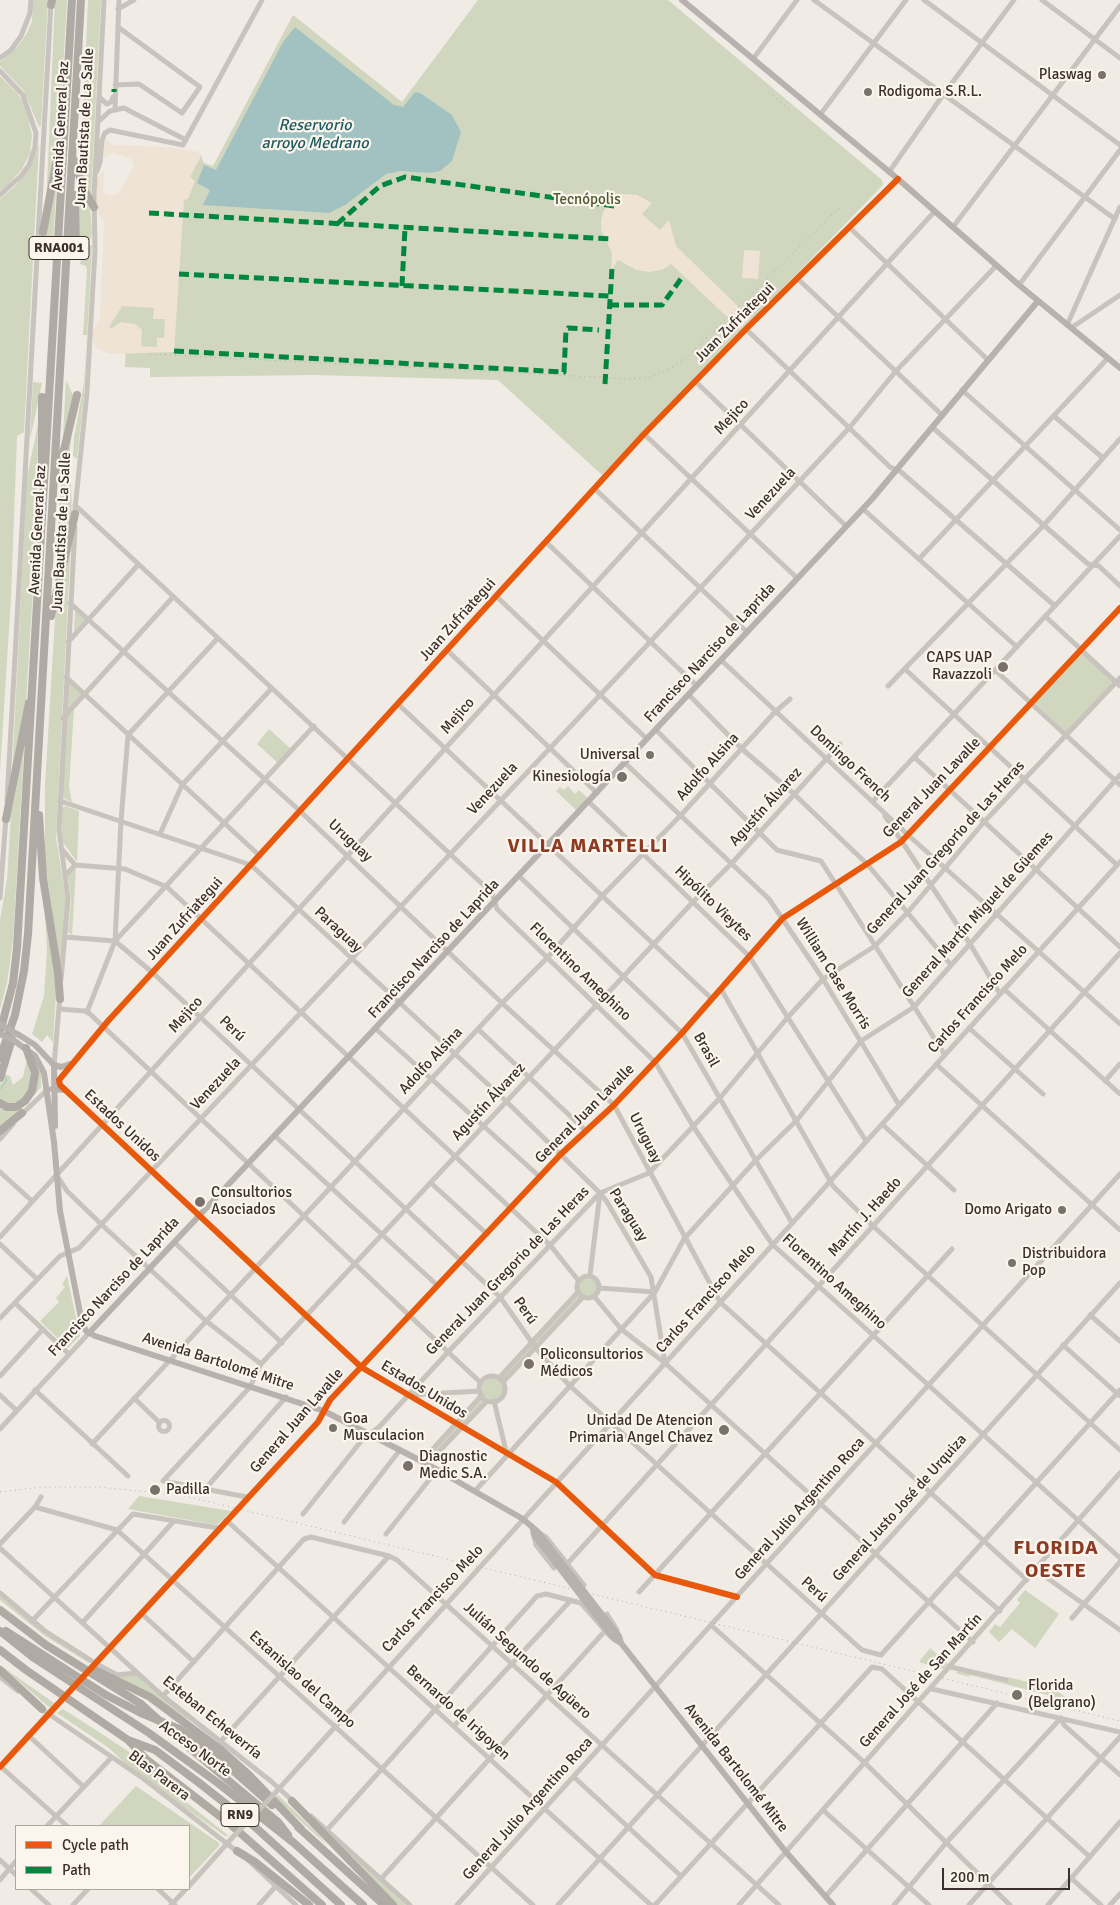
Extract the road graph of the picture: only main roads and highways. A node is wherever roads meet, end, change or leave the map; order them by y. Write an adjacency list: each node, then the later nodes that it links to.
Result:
1 (72, 0): 4 (highway, Avenida General Paz / RNA001)
2 (81, 0): 5 (highway, Avenida General Paz / RNA001)
3 (686, 1): 9 (main road)
4 (66, 111): 7 (highway); 14 (highway, Avenida General Paz / RNA001)
5 (73, 156): 6 (highway); 8 (highway); 13 (highway, Avenida General Paz / RNA001)
6 (94, 207)
7 (44, 232)
8 (76, 256)
9 (1038, 301): 10 (main road); 37 (main road, Francisco Narciso de Laprida)
10 (1120, 368)
11 (77, 395): 13 (highway)
12 (42, 397): 14 (highway)
13 (54, 494): 16 (highway, Avenida General Paz / RNA001)
14 (44, 497): 17 (highway, Avenida General Paz / RNA001)
15 (75, 510): 16 (highway)
16 (45, 645): 18 (highway, Avenida General Paz / RNA001)
17 (33, 689): 19 (highway); 22 (highway, Avenida General Paz / RNA001)
18 (37, 779): 20 (highway); 21 (highway, Avenida General Paz / RNA001)
19 (6, 819)
20 (60, 999)
21 (18, 1000): 24 (highway, Avenida General Paz / RNA001); 28 (highway)
22 (0, 1029): 23 (main road, bridge); 27 (main road, bridge)
23 (26, 1048): 26 (main road); 33 (highway)
24 (0, 1058)
25 (70, 1064): 27 (main road)
26 (41, 1065): 29 (main road); 31 (main road)
27 (54, 1065): 29 (main road, Juan Bautista de La Salle); 30 (main road, Juan Bautista de La Salle)
28 (0, 1078)
29 (50, 1079): 30 (main road); 31 (main road, Juan Bautista de La Salle)
30 (55, 1089): 31 (main road); 32 (main road); 36 (main road)
31 (46, 1090): 36 (main road)
32 (65, 1090)
33 (0, 1103)
34 (22, 1113): 35 (highway)
35 (0, 1131)
36 (54, 1142): 37 (main road)
37 (89, 1333): 55 (main road, Avenida Bartolomé Mitre)
38 (0, 1610): 41 (highway)
39 (0, 1629): 46 (highway, bridge); 47 (highway, Acceso Norte / RN9)
40 (0, 1650): 44 (highway, Acceso Norte / RN9)
41 (78, 1664): 46 (highway); 47 (highway)
42 (0, 1670): 43 (highway)
43 (45, 1711)
44 (128, 1740): 50 (highway); 51 (highway, Acceso Norte / RN9)
45 (292, 1801): 54 (highway)
46 (301, 1829): 53 (highway)
47 (294, 1842): 52 (highway, Acceso Norte / RN9)
48 (237, 1851): 49 (highway)
49 (308, 1905)
50 (322, 1905)
51 (341, 1905)
52 (363, 1905)
53 (384, 1905)
54 (392, 1905)
55 (833, 1905)

